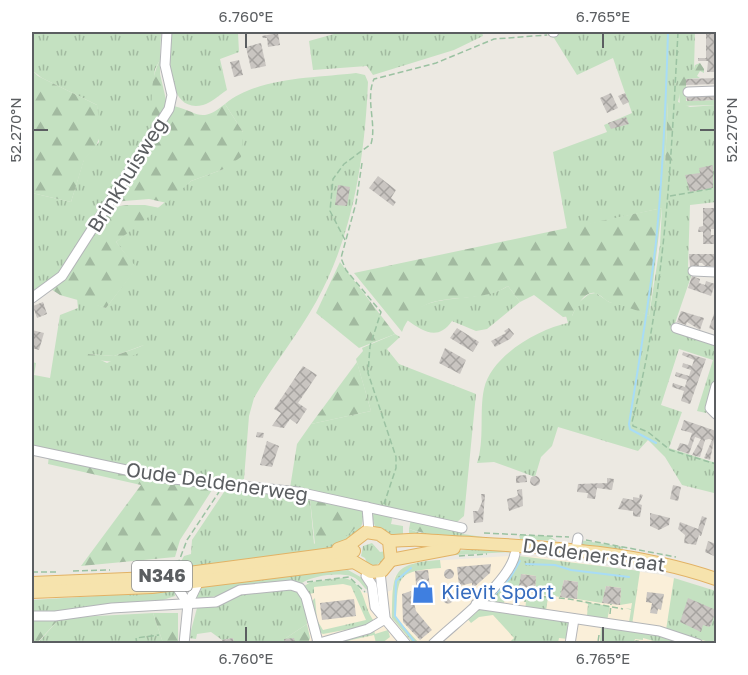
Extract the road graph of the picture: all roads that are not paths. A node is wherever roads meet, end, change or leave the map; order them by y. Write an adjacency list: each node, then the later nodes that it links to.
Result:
1 (167, 32): 6 (street, Brinkhuisweg)
2 (717, 91): 3 (street)
3 (688, 92)
4 (693, 271): 5 (street)
5 (717, 272)
6 (32, 297)
7 (676, 328): 8 (street)
8 (717, 341)
9 (716, 391): 10 (street)
10 (717, 414)
11 (32, 450): 12 (street, Oude Deldenerweg)
12 (367, 507): 13 (street, Oude Deldenerweg); 14 (street)
13 (462, 528)
14 (368, 535): 16 (main road); 18 (main road)
15 (470, 545): 16 (main road, Deldenerstraat); 16 (main road, Deldenerstraat); 20 (main road, Deldenerstraat)
16 (390, 550): 19 (main road)
17 (515, 554): 27 (street)
18 (353, 556): 19 (main road, N346); 21 (main road); 22 (main road, N346); 23 (main road, N346)
19 (380, 572): 29 (street)
20 (715, 575)
21 (366, 576): 29 (street)
22 (199, 580): 24 (main road, N346); 26 (street)
23 (32, 583)
24 (175, 584): 25 (main road, N346); 26 (street)
25 (32, 592)
26 (188, 604): 28 (street); 31 (street); 32 (street)
27 (476, 604): 30 (street); 34 (street)
28 (32, 616)
29 (385, 619): 31 (street); 33 (street)
30 (574, 619): 35 (street); 36 (street)
31 (317, 643)
32 (184, 644)
33 (406, 644)
34 (433, 644)
35 (570, 644)
36 (698, 644)

